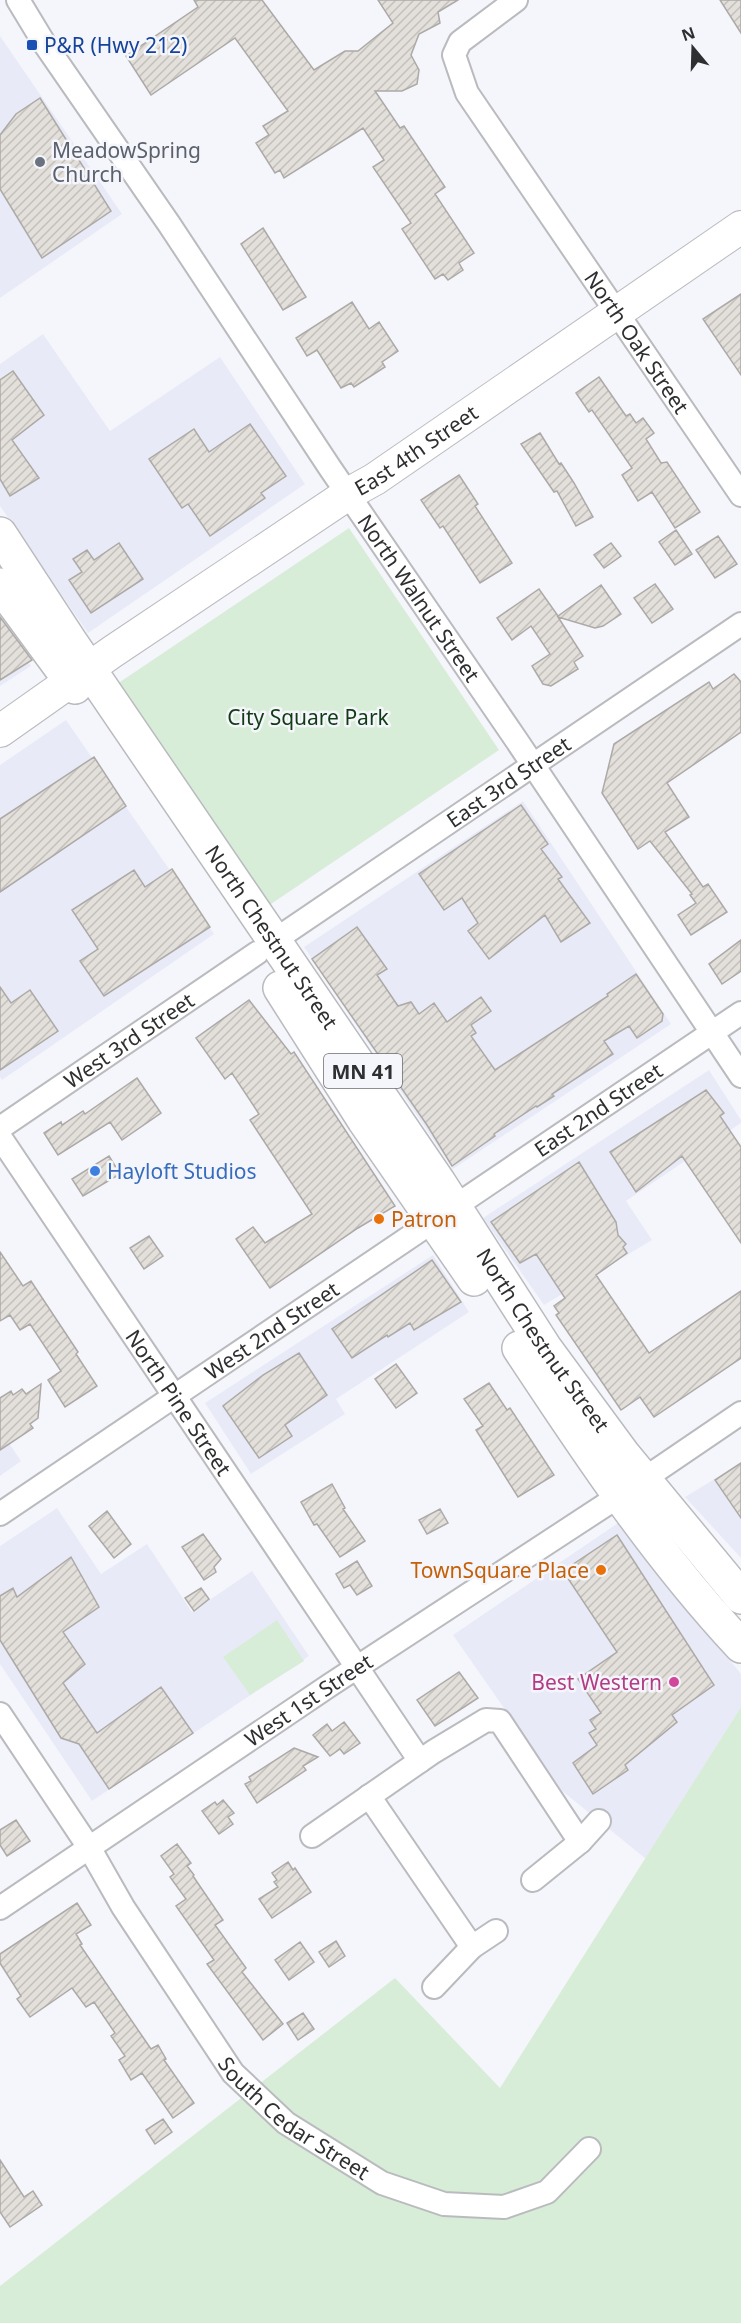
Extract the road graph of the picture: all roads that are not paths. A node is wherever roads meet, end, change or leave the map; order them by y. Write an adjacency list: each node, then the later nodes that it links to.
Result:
1 (18, 0): 5 (street, North Walnut Street)
2 (516, 0): 4 (street, North Oak Street)
3 (741, 227): 4 (street, East 4th Street)
4 (617, 312): 5 (street, East 4th Street); 6 (street, North Oak Street)
5 (348, 494): 10 (street, East 4th Street); 12 (street, North Walnut Street)
6 (741, 495)
7 (0, 534): 10 (main road, North Chestnut Street / MN 41)
8 (0, 585): 10 (main road, North Chestnut Street / MN 41)
9 (741, 624): 12 (street, East 3rd Street)
10 (80, 674): 11 (street, East 4th Street); 13 (main road, North Chestnut Street / MN 41)
11 (0, 730)
12 (532, 764): 13 (street, East 3rd Street); 15 (street, North Walnut Street)
13 (266, 946): 17 (street, West 3rd Street); 19 (main road, North Chestnut Street / MN 41)
14 (741, 1013): 15 (street, East 2nd Street)
15 (712, 1033): 16 (street, North Walnut Street); 19 (street, East 2nd Street)
16 (741, 1076)
17 (0, 1128)
18 (0, 1137): 20 (street, North Pine Street)
19 (444, 1214): 20 (street, West 2nd Street); 22 (main road, North Chestnut Street / MN 41)
20 (175, 1396): 23 (street, West 2nd Street); 26 (street, North Pine Street)
21 (741, 1413): 22 (street, West 1st Street)
22 (632, 1488): 24 (main road, North Chestnut Street / MN 41); 25 (main road, North Chestnut Street / MN 41); 26 (street, West 1st Street)
23 (0, 1514)
24 (741, 1597)
25 (741, 1647)
26 (358, 1667): 28 (street, North Pine Street); 33 (street, West 1st Street)
27 (0, 1714): 33 (street, South Cedar Street)
28 (420, 1761): 29 (street); 32 (street)
29 (369, 1796): 31 (street); 37 (street)
30 (599, 1821): 32 (street)
31 (312, 1836)
32 (580, 1842): 34 (street)
33 (90, 1849): 35 (street, West 1st Street); 39 (street, South Cedar Street)
34 (533, 1880)
35 (0, 1908)
36 (496, 1931): 37 (street)
37 (471, 1947): 38 (street)
38 (434, 1987)
39 (589, 2150)

